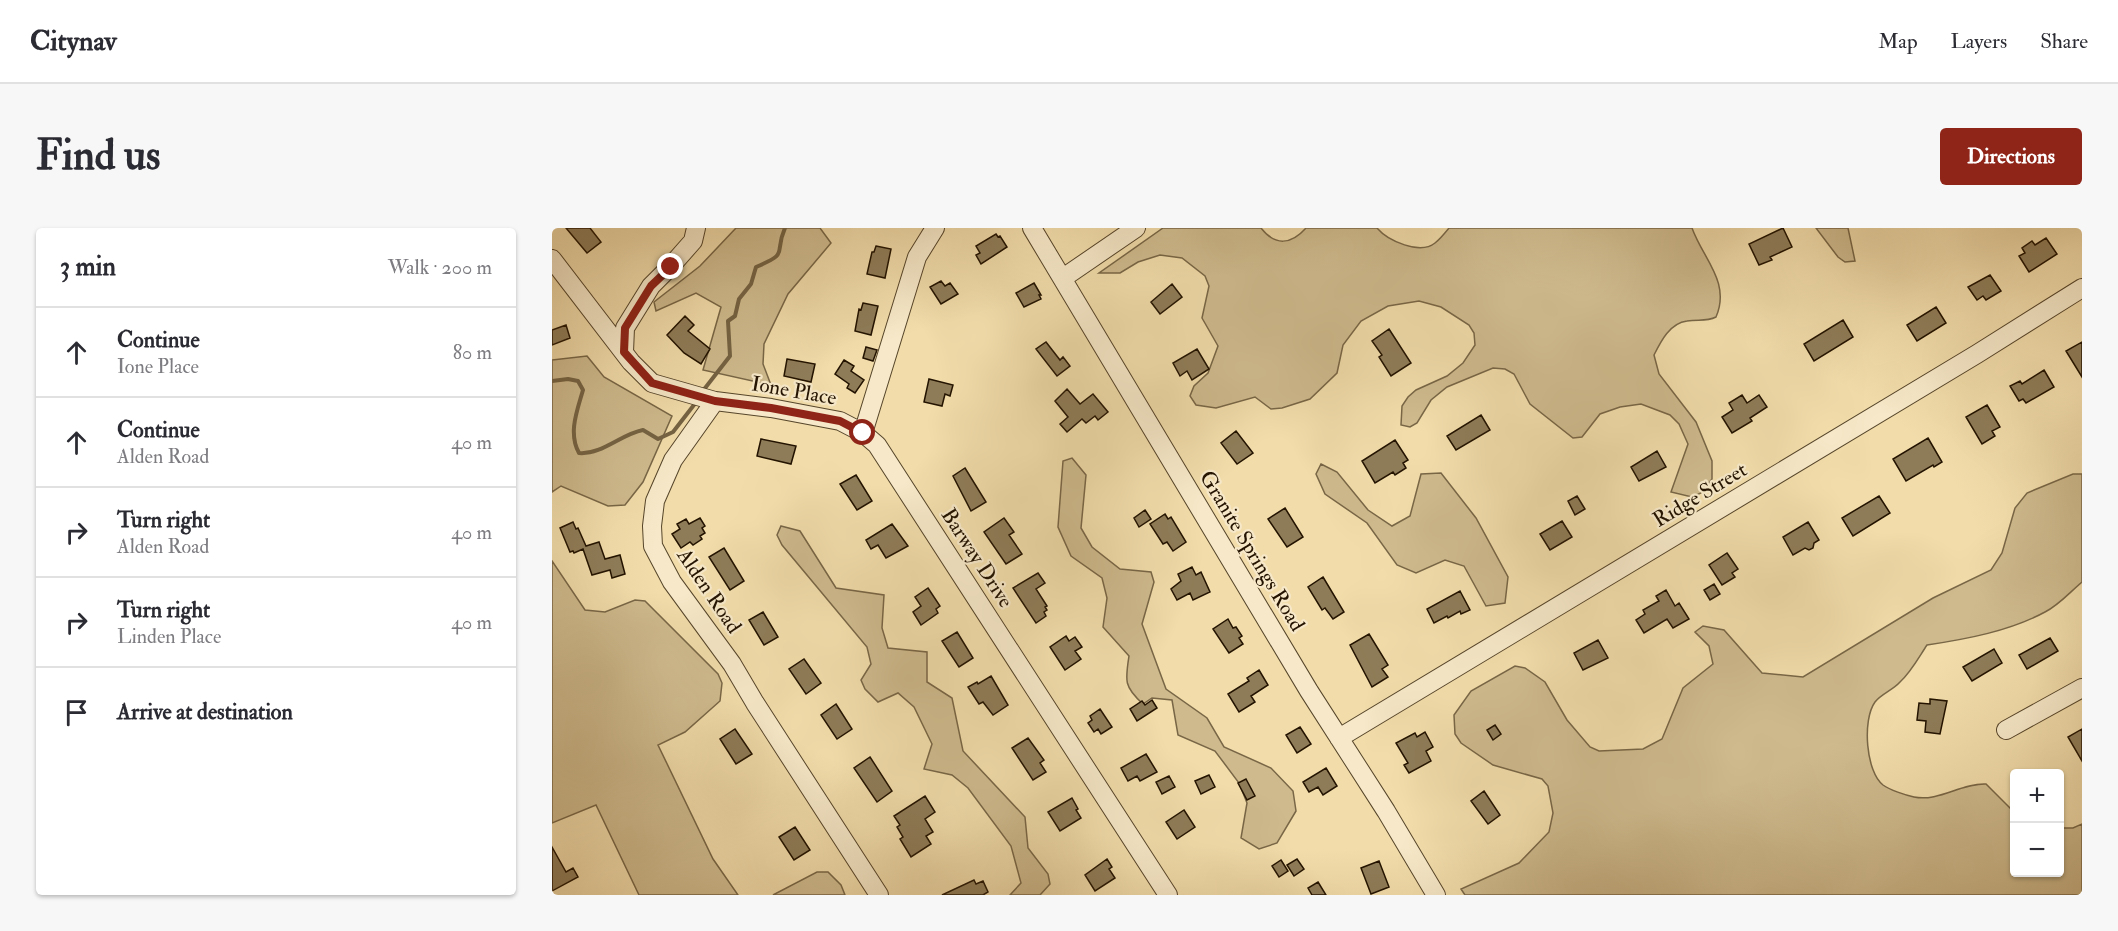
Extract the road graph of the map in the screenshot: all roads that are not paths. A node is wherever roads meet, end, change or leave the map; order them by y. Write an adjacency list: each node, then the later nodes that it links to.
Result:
1 (696, 228): 8 (street)
2 (935, 228): 10 (street)
3 (1032, 228): 6 (street, Granite Springs Road)
4 (1136, 228): 6 (street)
5 (552, 259): 8 (street)
6 (1063, 278): 13 (street, Granite Springs Road)
7 (2082, 288): 13 (street, Ridge Street)
8 (624, 352): 9 (street)
9 (715, 401): 10 (street, Ione Place); 14 (street, Alden Road)
10 (863, 433): 15 (street, Barway Drive)
11 (2082, 688): 12 (street)
12 (2006, 730)
13 (1339, 738): 16 (street, Granite Springs Road)
14 (879, 895)
15 (1168, 895)
16 (1436, 895)

